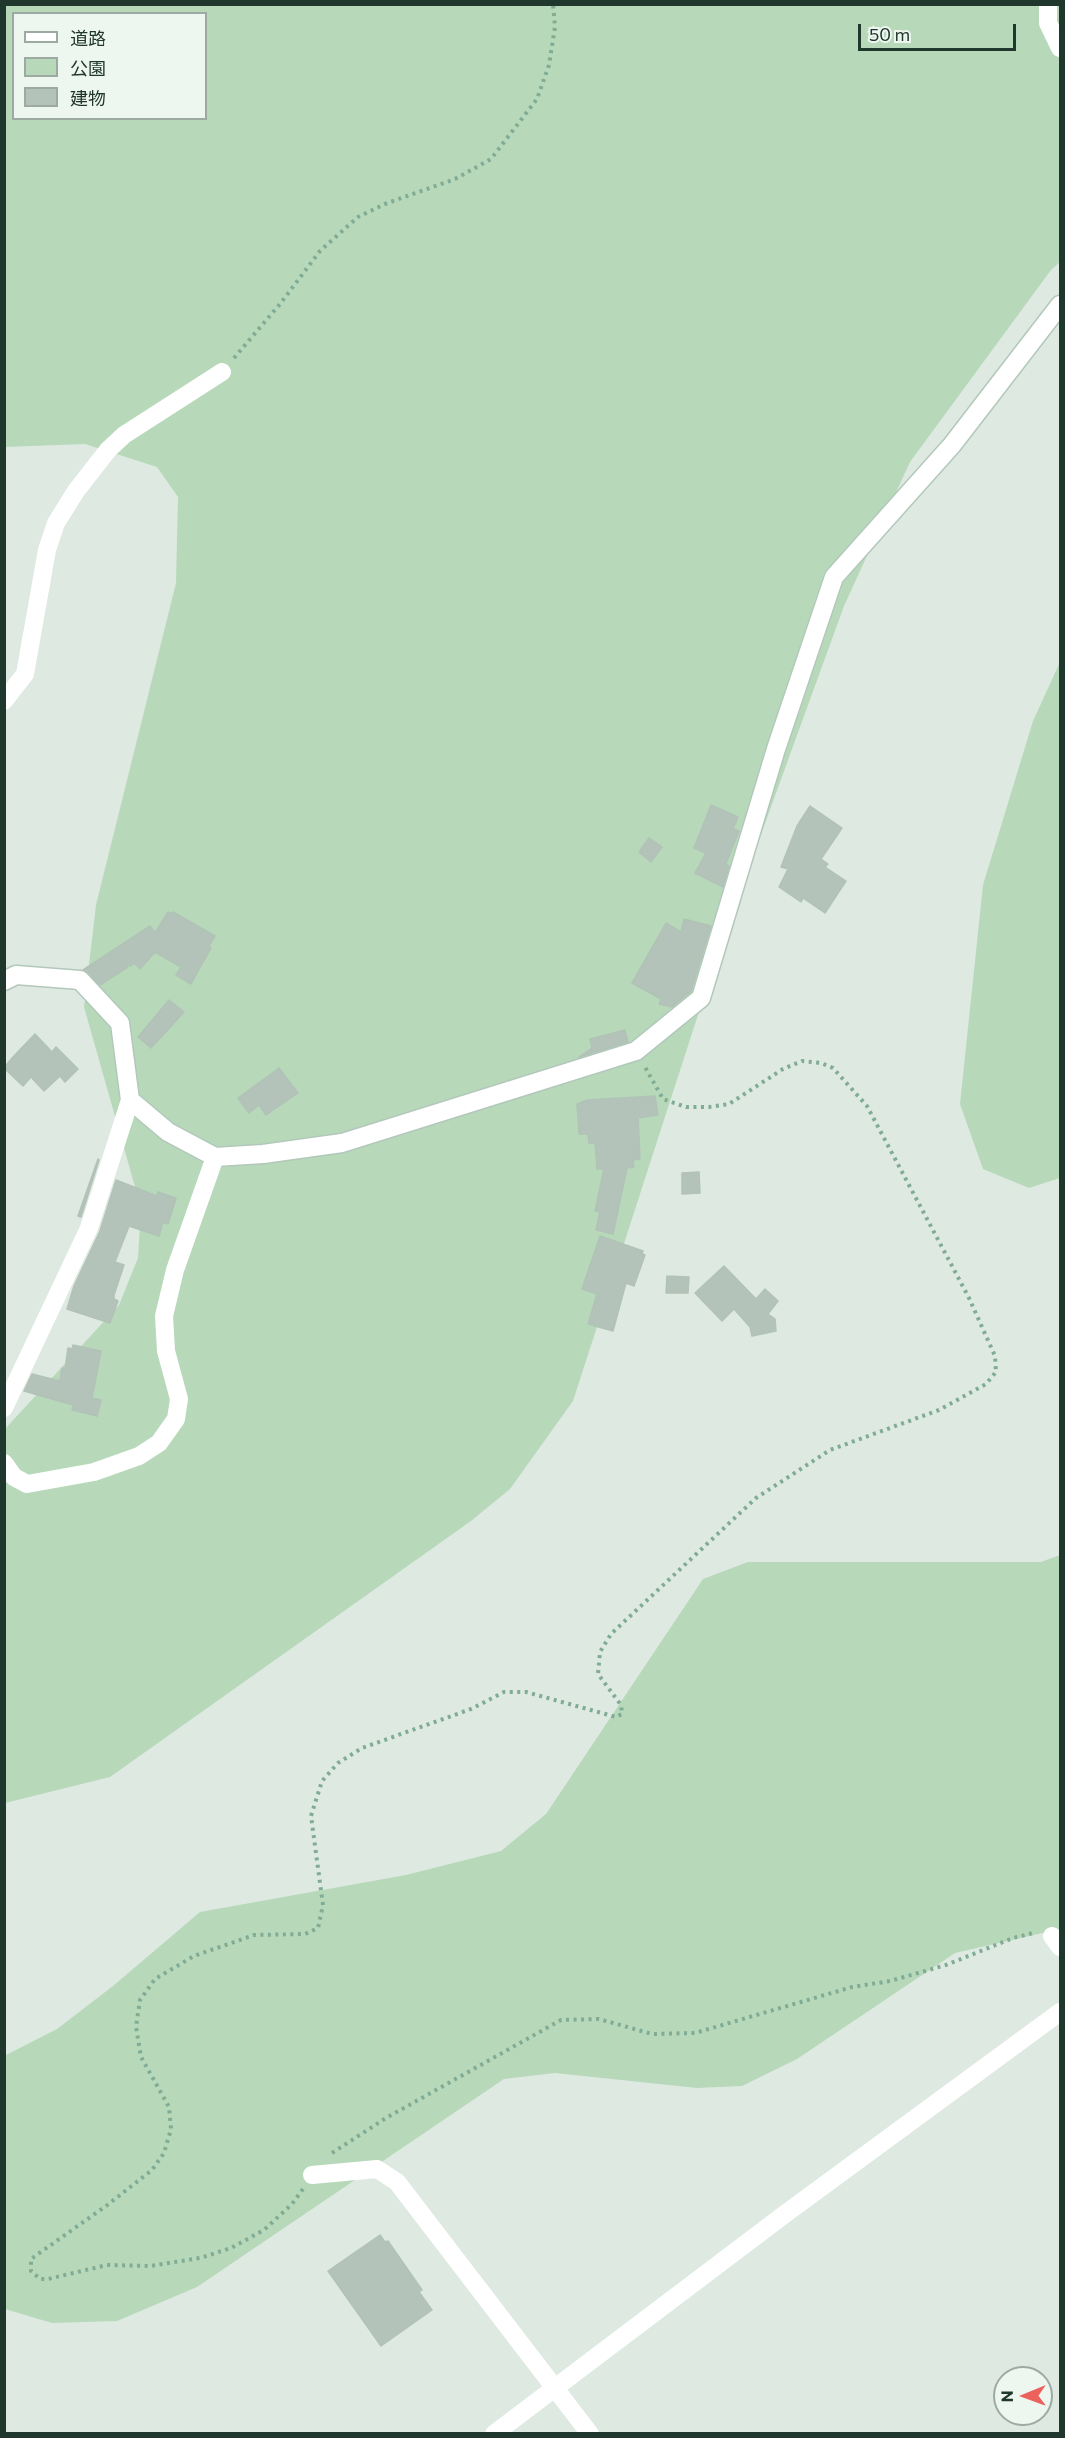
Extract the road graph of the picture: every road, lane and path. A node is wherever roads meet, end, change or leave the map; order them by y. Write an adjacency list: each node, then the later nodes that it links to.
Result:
1 (553, 4): 5 (path)
2 (1048, 4): 3 (street)
3 (1060, 48)
4 (1060, 305): 8 (street)
5 (222, 372): 6 (street)
6 (4, 701)
7 (4, 981): 9 (street)
8 (636, 1051): 10 (street); 15 (path)
9 (130, 1100): 10 (street); 11 (street)
10 (215, 1157): 12 (street)
11 (4, 1408)
12 (4, 1464)
13 (1056, 1942): 15 (path)
14 (1060, 2012): 16 (street)
15 (312, 2175): 16 (street)
16 (556, 2388): 17 (street); 18 (street)
17 (494, 2433)
18 (590, 2433)

